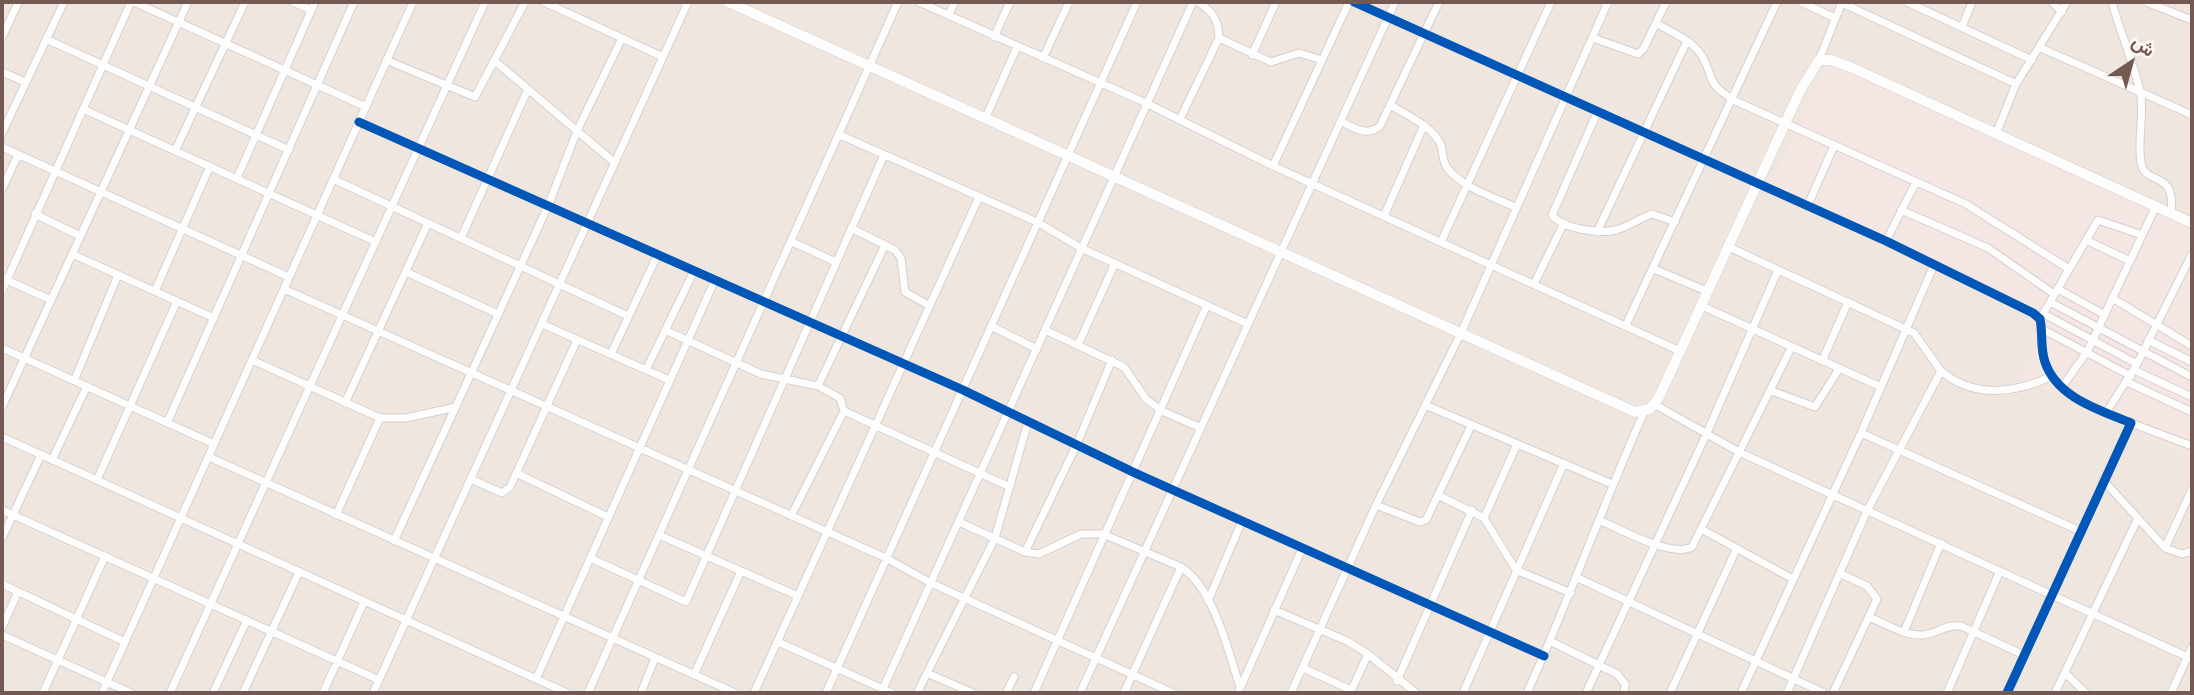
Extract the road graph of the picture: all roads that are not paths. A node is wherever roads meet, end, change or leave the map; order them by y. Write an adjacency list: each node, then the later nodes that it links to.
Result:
1 (18, 2): 48 (street)
2 (64, 2): 53 (street)
3 (132, 2): 44 (street); 66 (street)
4 (188, 2): 44 (street)
5 (244, 2): 55 (street)
6 (293, 2): 38 (street)
7 (315, 2): 38 (street)
8 (354, 2): 74 (street)
9 (413, 2): 61 (street)
10 (485, 2): 76 (street)
11 (525, 2): 65 (street)
12 (544, 2): 50 (street)
13 (688, 2): 59 (street)
14 (728, 2): 67 (main road)
15 (898, 2): 67 (street)
16 (919, 2): 40 (street)
17 (955, 2): 40 (street)
18 (1010, 2): 49 (street)
19 (1069, 2): 60 (street)
20 (1137, 2): 72 (street)
21 (1196, 2): 51 (street); 81 (street)
22 (1276, 2): 58 (street)
23 (1352, 2): 41 (street); 62 (street)
24 (1395, 2): 41 (street)
25 (1439, 2): 47 (street)
26 (1550, 2): 70 (street)
27 (1608, 2): 52 (street)
28 (1666, 2): 45 (street)
29 (1777, 2): 80 (street)
30 (1801, 2): 42 (street)
31 (1842, 2): 42 (street); 73 (street)
32 (1907, 2): 46 (street)
33 (1972, 2): 46 (street)
34 (2052, 2): 39 (street)
35 (2067, 2): 39 (street)
36 (2112, 2): 78 (street)
37 (2146, 2): 43 (street)
38 (312, 10): 68 (street)
39 (2062, 12): 57 (street)
40 (949, 14): 49 (street)
41 (1388, 18): 47 (street); 91 (street)
42 (1835, 18): 63 (street)
43 (2192, 20)
44 (178, 22): 55 (street); 75 (street)
45 (1657, 24): 52 (street); 54 (street)
46 (1962, 27): 64 (street)
47 (1424, 34): 70 (street); 82 (street)
48 (2, 37)
49 (994, 37): 56 (street)
50 (622, 38): 59 (street); 95 (street)
51 (1219, 38): 58 (street); 89 (street)
52 (1593, 38): 79 (street)
53 (46, 39): 66 (street); 71 (street)
54 (1686, 41): 80 (street); 97 (street)
55 (225, 43): 68 (street); 83 (street)
56 (1017, 47): 60 (street); 88 (street)
57 (2041, 48): 64 (street); 78 (street)
58 (1252, 55): 62 (street)
59 (663, 57): 110 (street)
60 (1043, 58): 72 (street)
61 (386, 60): 76 (street); 84 (street)
62 (1322, 60): 112 (street)
63 (1819, 60): 93 (main road); 98 (main road)
64 (2032, 60): 73 (street)
65 (496, 62): 76 (street); 77 (street)
66 (103, 65): 75 (street); 85 (street)
67 (871, 66): 88 (main road); 100 (street)
68 (285, 70): 74 (street); 99 (street)
69 (2, 72): 71 (street)
70 (1518, 77): 79 (street); 120 (street)
71 (25, 82): 96 (street)
72 (1100, 82): 81 (street); 108 (street)
73 (2016, 84): 98 (street)
74 (318, 85): 84 (street); 103 (street)
75 (149, 86): 83 (street); 94 (street)
76 (446, 87): 104 (street)
77 (528, 89): 95 (street); 117 (street)
78 (2141, 93): 87 (street); 132 (street)
79 (1564, 98): 86 (street); 127 (street)
80 (1732, 100): 93 (street); 109 (street)
81 (1146, 103): 89 (street); 114 (street)
82 (1392, 106): 91 (street); 92 (street)
83 (196, 107): 99 (street); 105 (street)
84 (366, 107): 90 (street)
85 (83, 109): 94 (street); 113 (street)
86 (1597, 113): 97 (street); 140 (street)
87 (2192, 116)
88 (985, 119): 108 (main road)
89 (1180, 119): 112 (street)
90 (359, 122): 104 (street); 116 (street)
91 (1342, 122): 118 (street)
92 (1424, 125): 120 (street); 135 (street)
93 (1785, 125): 101 (street); 121 (main road)
94 (128, 130): 105 (street); 123 (street)
95 (577, 131): 110 (street); 126 (street)
96 (2, 132)
97 (1645, 134): 109 (street); 144 (street)
98 (1996, 134): 129 (main road)
99 (256, 135): 103 (street); 115 (street)
100 (840, 135): 107 (street); 151 (street)
101 (1834, 146): 119 (street); 128 (street)
102 (2, 147): 106 (street)
103 (289, 149): 124 (street)
104 (419, 149): 117 (street); 130 (street)
105 (175, 150): 111 (street)
106 (18, 155): 113 (street); 122 (street)
107 (884, 155): 125 (street); 142 (street)
108 (1069, 156): 114 (main road); 139 (street)
109 (1704, 161): 121 (street); 136 (street)
110 (615, 163): 138 (street)
111 (210, 166): 115 (street); 143 (street)
112 (1273, 166): 118 (street)
113 (54, 171): 123 (street); 133 (street)
114 (1113, 176): 155 (street); 156 (main road)
115 (237, 178): 124 (street)
116 (333, 179): 130 (street); 134 (street)
117 (489, 180): 126 (street); 147 (street)
118 (1312, 183): 135 (street); 156 (street)
119 (1915, 184): 131 (street); 169 (street)
120 (1468, 185): 127 (street); 152 (street)
121 (1757, 185): 128 (street); 154 (main road)
122 (2, 189)
123 (100, 192): 143 (street); 146 (street)
124 (269, 193): 134 (street); 160 (street)
125 (979, 197): 139 (street); 189 (street)
126 (548, 206): 138 (street); 166 (street)
127 (1515, 206): 164 (street)
128 (1807, 206): 149 (street)
129 (2156, 206): 132 (main road); 145 (street)
130 (393, 207): 137 (street); 150 (street)
131 (1901, 210): 149 (street); 182 (street)
132 (2171, 212): 141 (main road)
133 (36, 214): 146 (street); 174 (street)
134 (317, 215): 150 (street); 173 (street)
135 (1384, 216): 152 (street)
136 (1675, 222): 144 (street); 167 (street)
137 (428, 223): 147 (street); 171 (street)
138 (588, 223): 158 (street); 176 (street)
139 (1039, 223): 155 (street); 202 (street)
140 (1564, 223): 144 (street); 177 (street)
141 (2192, 223)
142 (851, 228): 153 (street); 162 (street)
143 (183, 229): 160 (street); 180 (street)
144 (1597, 232)
145 (2142, 235): 148 (street); 161 (street)
146 (80, 236): 157 (street)
147 (461, 238): 166 (street)
148 (2085, 240): 161 (street); 169 (street)
149 (1885, 241): 165 (street)
150 (376, 242): 193 (street)
151 (792, 242): 162 (street); 187 (street)
152 (1441, 242): 164 (street)
153 (885, 245): 189 (street); 211 (street)
154 (1729, 247): 168 (street); 181 (main road)
155 (1081, 248): 163 (street); 208 (street)
156 (1281, 252): 199 (street); 210 (main road)
157 (72, 254): 172 (street); 184 (street)
158 (658, 254): 170 (street); 194 (street)
159 (2192, 254): 201 (street)
160 (242, 255): 173 (street); 196 (street)
161 (2130, 261): 183 (street)
162 (836, 262): 197 (street)
163 (1115, 263): 188 (street); 216 (street)
164 (1490, 265): 177 (street); 210 (street)
165 (1934, 265): 195 (street); 205 (street)
166 (520, 266): 176 (street); 191 (street)
167 (1654, 269): 181 (street); 200 (street)
168 (1778, 270): 186 (street); 204 (street)
169 (2069, 270): 182 (street)
170 (694, 271): 175 (street); 207 (street)
171 (406, 272): 191 (street); 209 (street)
172 (118, 275): 180 (street); 240 (street)
173 (289, 277): 178 (street)
174 (4, 279): 179 (street); 184 (street)
175 (715, 280): 187 (street); 213 (street)
176 (560, 284): 194 (street); 198 (street)
177 (1534, 284): 200 (street)
178 (284, 289): 193 (street); 226 (street)
179 (2, 291)
180 (155, 291): 185 (street)
181 (1709, 292): 190 (main road)
182 (2054, 295): 192 (street); 195 (street); 203 (street)
183 (2112, 298): 192 (street); 201 (street)
184 (51, 300): 225 (street)
185 (177, 301): 196 (street); 254 (street)
186 (1848, 302): 205 (street); 228 (street)
187 (764, 303): 197 (street); 230 (street)
188 (1207, 305): 199 (street); 260 (street)
189 (930, 306): 231 (street)
190 (1702, 306): 204 (street); 221 (main road)
191 (498, 314): 235 (street)
192 (2105, 315): 203 (street)
193 (343, 316): 209 (street); 244 (street)
194 (628, 316): 224 (street)
195 (2042, 316): 206 (street); 214 (street)
196 (214, 318): 266 (street)
197 (809, 322): 211 (street); 241 (street)
198 (542, 324): 212 (street); 248 (street)
199 (1248, 324): 270 (street)
200 (1626, 325): 221 (street)
201 (2156, 326): 215 (street); 217 (street)
202 (993, 327): 220 (street); 247 (street)
203 (2098, 328): 214 (street); 222 (street)
204 (1754, 329): 219 (street); 272 (street)
205 (1906, 329): 234 (street); 245 (street)
206 (2042, 329): 223 (street); 237 (street)
207 (665, 330): 213 (street); 233 (street)
208 (1045, 330): 216 (street); 220 (street)
209 (378, 331): 235 (street); 251 (street)
210 (1461, 333): 253 (street); 261 (main road)
211 (842, 336): 231 (street); 243 (street)
212 (577, 340): 224 (street); 255 (street)
213 (687, 340): 230 (street); 239 (street)
214 (2092, 340): 223 (street); 236 (street)
215 (2148, 340): 222 (street); 229 (street)
216 (1078, 345): 227 (street)
217 (2192, 346)
218 (2, 348): 225 (street)
219 (1791, 348): 228 (street); 249 (street)
220 (1037, 349): 259 (street)
221 (1680, 351): 252 (main road)
222 (2144, 351): 236 (street); 238 (street)
223 (2087, 352): 236 (street); 246 (street)
224 (611, 354): 233 (street)
225 (24, 358): 240 (street); 256 (street)
226 (252, 360): 244 (street); 274 (street)
227 (1112, 360): 260 (street); 276 (street)
228 (1822, 361): 232 (street)
229 (2192, 362)
230 (737, 363): 241 (street); 286 (street)
231 (904, 363): 247 (street); 268 (street)
232 (1839, 369): 245 (street); 249 (street)
233 (646, 370): 239 (street)
234 (1941, 371): 237 (street); 279 (street)
235 (471, 373): 248 (street); 257 (street)
236 (2132, 373): 250 (street); 262 (street); 263 (street)
237 (2052, 376): 246 (street)
238 (2192, 377)
239 (669, 380): 278 (street)
240 (74, 381): 242 (street)
241 (782, 381): 243 (street); 298 (street)
242 (87, 386): 254 (street); 284 (street)
243 (818, 386): 258 (street)
244 (310, 387): 251 (street); 293 (street)
245 (1881, 387): 271 (street)
246 (2062, 387): 263 (street)
247 (963, 390): 259 (street); 280 (street)
248 (511, 391): 255 (street); 290 (street)
249 (1772, 391): 281 (street)
250 (2192, 397)
251 (345, 403): 264 (street)
252 (1654, 404): 261 (main road); 272 (street)
253 (1425, 405): 269 (street); 301 (street)
254 (130, 406): 266 (street); 291 (street)
255 (546, 406): 278 (street); 287 (street)
256 (2, 407)
257 (456, 407): 264 (street); 322 (street)
258 (844, 411): 268 (street); 307 (street)
259 (1009, 411): 265 (street); 288 (street)
260 (1162, 411): 270 (street); 289 (street)
261 (1644, 412): 294 (street)
262 (2192, 412)
263 (2106, 413): 267 (street)
264 (380, 418): 306 (street)
265 (1028, 422): 276 (street); 295 (street)
266 (167, 423): 274 (street)
267 (2131, 423): 277 (street); 292 (street)
268 (877, 425): 280 (street); 317 (street)
269 (1471, 426): 275 (street); 300 (street)
270 (1201, 428): 297 (street)
271 (1861, 433): 279 (street); 299 (street)
272 (1706, 435): 281 (street); 325 (street)
273 (2, 437): 282 (street)
274 (214, 444): 283 (street)
275 (1517, 444): 285 (street); 309 (street)
276 (1076, 446): 289 (street); 331 (street)
277 (2192, 446)
278 (639, 448): 286 (street); 308 (street)
279 (1898, 449): 304 (street); 316 (street)
280 (936, 451): 288 (street); 335 (street)
281 (1739, 453): 299 (street); 315 (street)
282 (41, 455): 284 (street); 305 (street)
283 (209, 457): 293 (street); 311 (street)
284 (52, 460): 291 (street)
285 (1564, 463): 294 (street); 339 (street)
286 (689, 470): 298 (street); 319 (street)
287 (516, 473): 290 (street); 308 (street)
288 (982, 473): 295 (street); 314 (street)
289 (1135, 473): 297 (street); 318 (street)
290 (471, 479): 336 (street)
291 (97, 480): 311 (street)
292 (2103, 480): 310 (street); 316 (street)
293 (267, 483): 306 (street); 324 (street)
294 (1612, 484): 312 (street)
295 (1010, 487): 321 (street)
296 (2192, 489): 327 (street)
297 (1174, 490): 313 (street); 328 (street)
298 (736, 491): 307 (street); 333 (street)
299 (1832, 494): 304 (street); 346 (street)
300 (1438, 495): 301 (street); 303 (street)
301 (1376, 505): 338 (street)
302 (2, 510): 305 (street)
303 (1472, 510): 309 (street); 359 (street)
304 (1867, 511): 323 (street); 343 (street)
305 (13, 514): 320 (street); 332 (street)
306 (336, 515): 322 (street)
307 (790, 516): 317 (street)
308 (608, 517): 334 (street)
309 (1484, 518): 339 (street)
310 (2138, 518): 327 (street); 361 (street)
311 (181, 519): 324 (street); 344 (street)
312 (1599, 520): 325 (street); 345 (street)
313 (1242, 521): 326 (street); 355 (street)
314 (959, 522): 321 (street); 348 (street)
315 (1703, 530): 325 (street); 329 (street)
316 (2080, 531): 352 (street)
317 (827, 532): 335 (street); 353 (street)
318 (1103, 534): 328 (street); 331 (street); 376 (street)
319 (659, 535): 333 (street); 347 (street)
320 (2, 538)
321 (995, 538): 331 (street); 354 (street)
322 (394, 541): 336 (street)
323 (1941, 543): 341 (street); 370 (street)
324 (238, 544): 342 (street); 358 (street)
325 (1654, 544): 357 (street)
326 (1302, 548): 338 (street); 360 (street)
327 (2165, 548): 330 (street)
328 (1144, 550): 337 (street); 385 (street)
329 (1736, 550): 346 (street); 372 (street)
330 (2192, 551)
331 (1025, 552)
332 (105, 556): 344 (street); 364 (street)
333 (707, 556): 340 (street); 347 (street)
334 (590, 558): 347 (street); 362 (street)
335 (886, 558): 348 (street); 392 (street)
336 (435, 559): 362 (street); 366 (street)
337 (1181, 567): 355 (street); 396 (street)
338 (1348, 568): 359 (street); 368 (street)
339 (1516, 570): 351 (street); 371 (street)
340 (741, 571): 353 (street); 395 (street)
341 (2000, 571): 352 (street); 373 (street)
342 (299, 572): 356 (street); 369 (street)
343 (1841, 574): 363 (street); 398 (street)
344 (154, 578): 358 (street); 378 (street)
345 (1578, 578): 351 (street); 357 (street)
346 (1793, 579): 387 (street)
347 (639, 581): 375 (street)
348 (931, 583): 354 (street); 405 (street)
349 (2, 584): 350 (street)
350 (18, 592): 364 (street); 367 (street)
351 (1572, 593): 377 (street)
352 (2052, 593): 361 (street); 382 (street)
353 (798, 596): 379 (street)
354 (964, 596): 376 (street); 394 (street)
355 (1208, 600): 403 (street)
356 (364, 602): 366 (street); 389 (street)
357 (1627, 603): 372 (street); 390 (street)
358 (211, 604): 365 (street); 411 (street)
359 (1430, 605): 371 (street); 401 (street)
360 (1274, 610): 368 (street); 403 (street)
361 (2096, 612): 386 (street); 393 (street)
362 (563, 616): 375 (street); 400 (street)
363 (1870, 617): 370 (street); 439 (street)
364 (77, 619): 378 (street); 388 (street)
365 (247, 620): 369 (street); 404 (street)
366 (406, 621): 399 (street); 400 (street)
367 (2, 627)
368 (1320, 629): 381 (street); 391 (street)
369 (272, 631): 389 (street); 413 (street)
370 (1904, 632): 373 (street)
371 (1489, 633): 383 (street); 431 (street)
372 (1696, 634): 387 (street); 435 (street)
373 (1974, 634): 382 (street); 440 (street)
374 (2, 635): 388 (street)
375 (614, 639): 384 (street); 417 (street)
376 (1059, 640): 385 (street); 425 (street)
377 (1550, 641): 383 (street); 390 (street)
378 (125, 642): 402 (street)
379 (778, 642): 392 (street); 420 (street)
380 (2192, 647): 386 (street)
381 (1368, 654): 401 (street); 407 (street)
382 (2024, 655): 441 (street)
383 (1544, 656): 432 (street)
384 (656, 658): 395 (street); 418 (street)
385 (1096, 658): 396 (street); 426 (street)
386 (2190, 658): 444 (street)
387 (1757, 659): 398 (street); 436 (street)
388 (58, 661): 402 (street); 408 (street)
389 (338, 661): 399 (street); 414 (street)
390 (1599, 664): 433 (street); 434 (street)
391 (1303, 668): 407 (street); 429 (street)
392 (836, 670): 405 (street); 421 (street)
393 (2065, 673): 442 (street); 443 (street)
394 (929, 674): 406 (street); 423 (street)
395 (694, 675): 419 (street)
396 (1133, 676): 427 (street); 428 (street)
397 (1014, 677): 424 (street)
398 (1794, 679): 437 (street); 438 (street)
399 (379, 680): 415 (street)
400 (536, 680): 416 (street)
401 (1397, 681): 430 (street)
402 (107, 682): 409 (street); 410 (street)
403 (1239, 690)
404 (214, 691): 412 (street)
405 (882, 692): 422 (street)
406 (967, 692)
407 (1351, 692)
408 (43, 693)
409 (102, 693)
410 (131, 693)
411 (170, 693)
412 (224, 693)
413 (243, 693)
414 (323, 693)
415 (373, 693)
416 (566, 693)
417 (588, 693)
418 (641, 693)
419 (735, 693)
420 (754, 693)
421 (826, 693)
422 (892, 693)
423 (918, 693)
424 (1006, 693)
425 (1034, 693)
426 (1080, 693)
427 (1124, 693)
428 (1173, 693)
429 (1291, 693)
430 (1416, 693)
431 (1463, 693)
432 (1527, 693)
433 (1586, 693)
434 (1624, 693)
435 (1670, 693)
436 (1741, 693)
437 (1787, 693)
438 (1824, 693)
439 (1833, 693)
440 (1947, 693)
441 (2007, 693)
442 (2055, 693)
443 (2086, 693)
444 (2171, 693)

